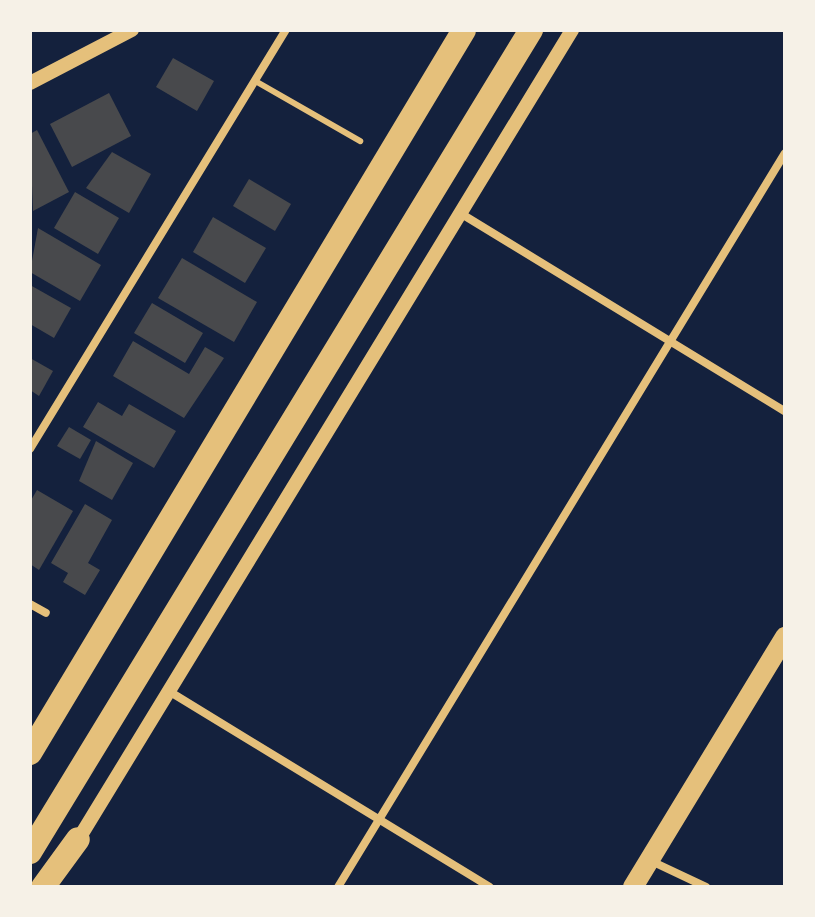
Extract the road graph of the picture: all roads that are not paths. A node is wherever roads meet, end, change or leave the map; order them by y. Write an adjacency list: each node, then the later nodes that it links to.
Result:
1 (132, 30): 7 (street)
2 (286, 30): 6 (street)
3 (464, 30): 18 (highway)
4 (531, 30): 21 (highway)
5 (572, 30): 10 (street)
6 (257, 82): 8 (lane); 13 (street)
7 (30, 83)
8 (360, 141)
9 (785, 153): 11 (street)
10 (460, 213): 11 (street); 17 (street)
11 (672, 340): 12 (street); 19 (street)
12 (785, 411)
13 (30, 449)
14 (30, 604): 15 (street)
15 (46, 613)
16 (784, 640): 22 (main road)
17 (167, 690): 19 (street); 20 (street)
18 (30, 753)
19 (380, 818): 25 (street); 26 (street)
20 (78, 839): 23 (highway); 24 (street)
21 (30, 852)
22 (649, 860): 27 (main road); 28 (street)
23 (43, 887)
24 (50, 887)
25 (338, 887)
26 (490, 887)
27 (633, 887)
28 (706, 887)

